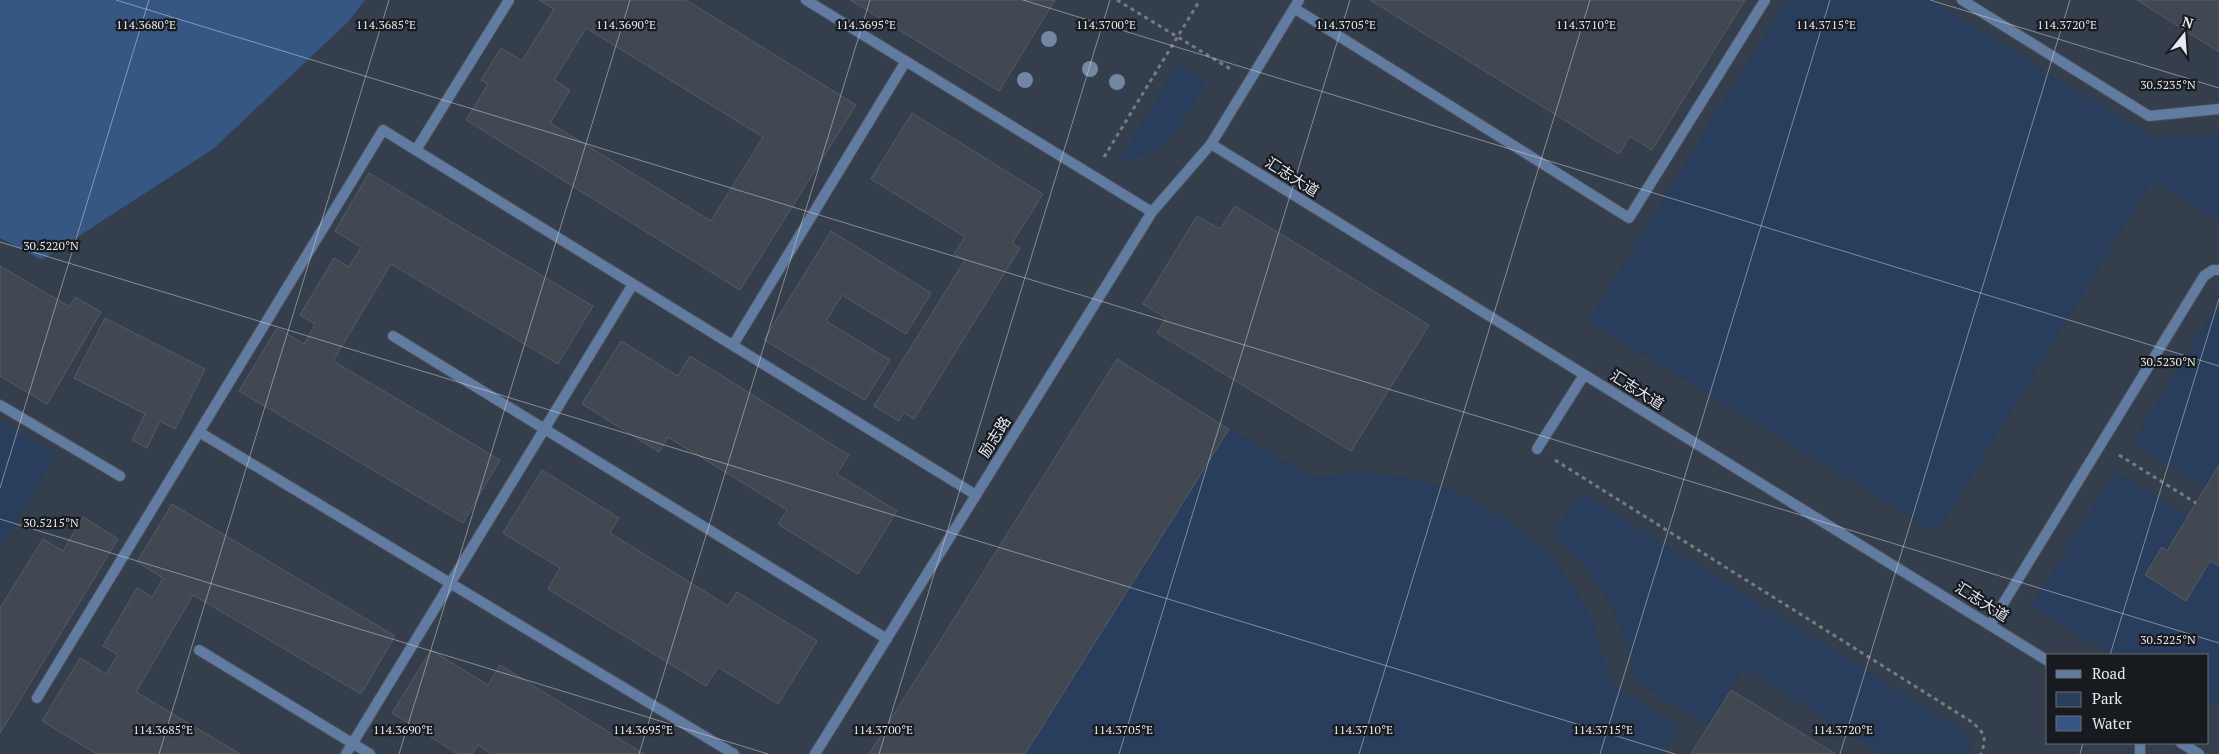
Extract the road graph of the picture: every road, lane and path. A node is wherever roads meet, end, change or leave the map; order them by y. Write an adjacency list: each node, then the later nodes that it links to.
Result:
1 (509, 0): 14 (street)
2 (806, 0): 10 (street)
3 (1117, 0): 9 (path)
4 (1200, 0): 9 (path)
5 (1765, 0): 7 (street)
6 (1962, 0): 8 (street)
7 (1296, 4): 11 (street, 励志路)
8 (1977, 4): 12 (street)
9 (1178, 37): 11 (path); 15 (path)
10 (906, 61): 15 (street); 20 (street)
11 (1249, 81): 13 (street, 励志路)
12 (2219, 109)
13 (1211, 144): 16 (street, 励志路); 21 (street, 汇志大道)
14 (416, 150): 18 (street); 24 (street)
15 (1092, 176): 16 (street)
16 (1152, 212): 28 (street, 励志路)
17 (2219, 270): 25 (street)
18 (633, 284): 20 (street); 23 (street)
19 (393, 336): 23 (street)
20 (733, 345): 28 (street)
21 (1584, 375): 26 (street); 31 (street, 汇志大道)
22 (0, 405): 27 (street)
23 (544, 430): 30 (street); 32 (street)
24 (199, 432): 30 (street); 35 (street)
25 (2101, 444): 29 (path); 31 (street)
26 (1537, 449): 42 (path)
27 (120, 476)
28 (976, 496): 32 (street, 励志路)
29 (2196, 503)
30 (450, 583): 36 (street); 40 (street)
31 (1990, 625): 34 (street, 汇志大道)
32 (887, 639): 41 (street, 励志路)
33 (199, 650): 36 (street)
34 (2046, 660)
35 (37, 698)
36 (353, 744): 38 (street); 39 (street)
37 (2183, 744): 43 (street)
38 (346, 754)
39 (370, 754)
40 (734, 754)
41 (815, 754)
42 (1981, 754)
43 (2199, 754)

